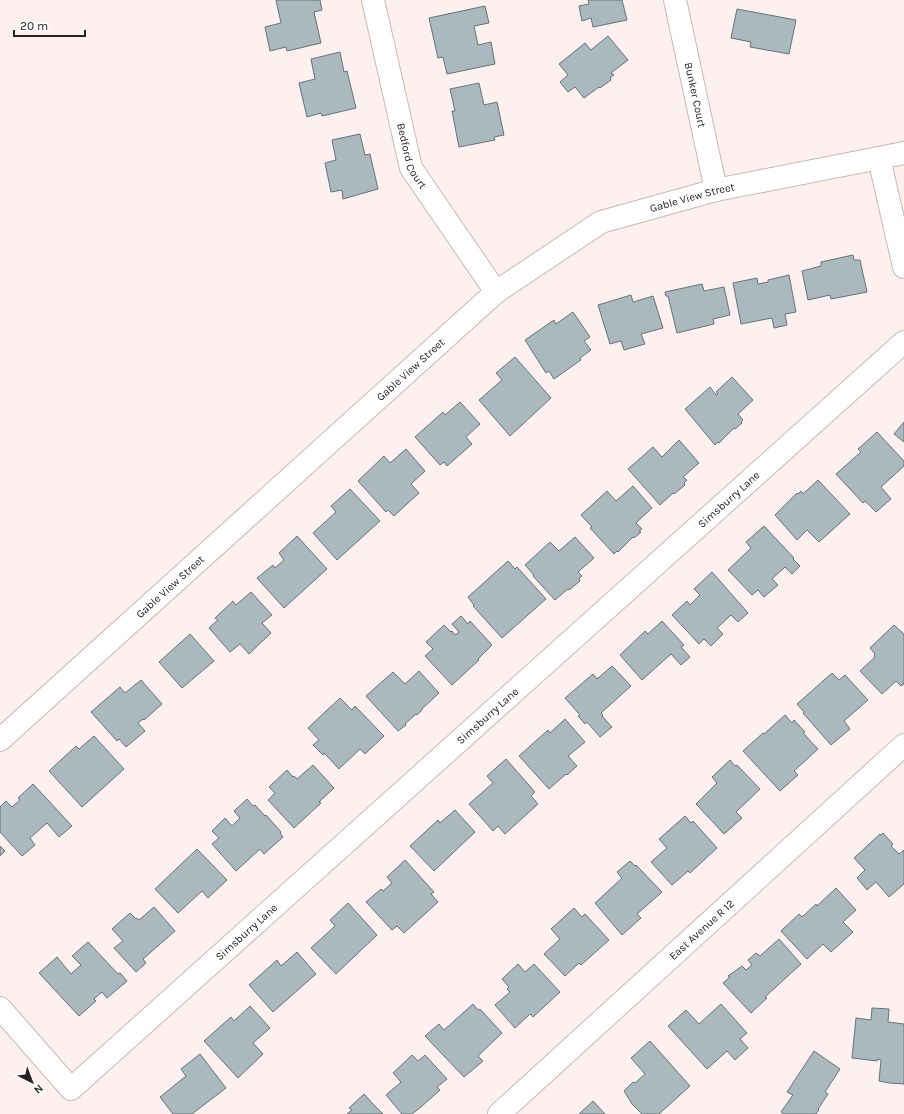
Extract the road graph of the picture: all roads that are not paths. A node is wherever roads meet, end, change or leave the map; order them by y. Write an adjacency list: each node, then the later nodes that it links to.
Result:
1 (372, 0): 7 (street, Bedford Court)
2 (675, 0): 5 (street, Bunker Court)
3 (904, 153): 4 (street, Gable View Street)
4 (879, 158): 5 (street, Gable View Street); 6 (street)
5 (716, 190): 7 (street, Gable View Street)
6 (904, 267)
7 (496, 292): 9 (street, Gable View Street)
8 (904, 342): 11 (street, Simsburry Lane)
9 (0, 740)
10 (900, 755): 12 (street, East Avenue R 12)
11 (0, 1008)
12 (499, 1114)

